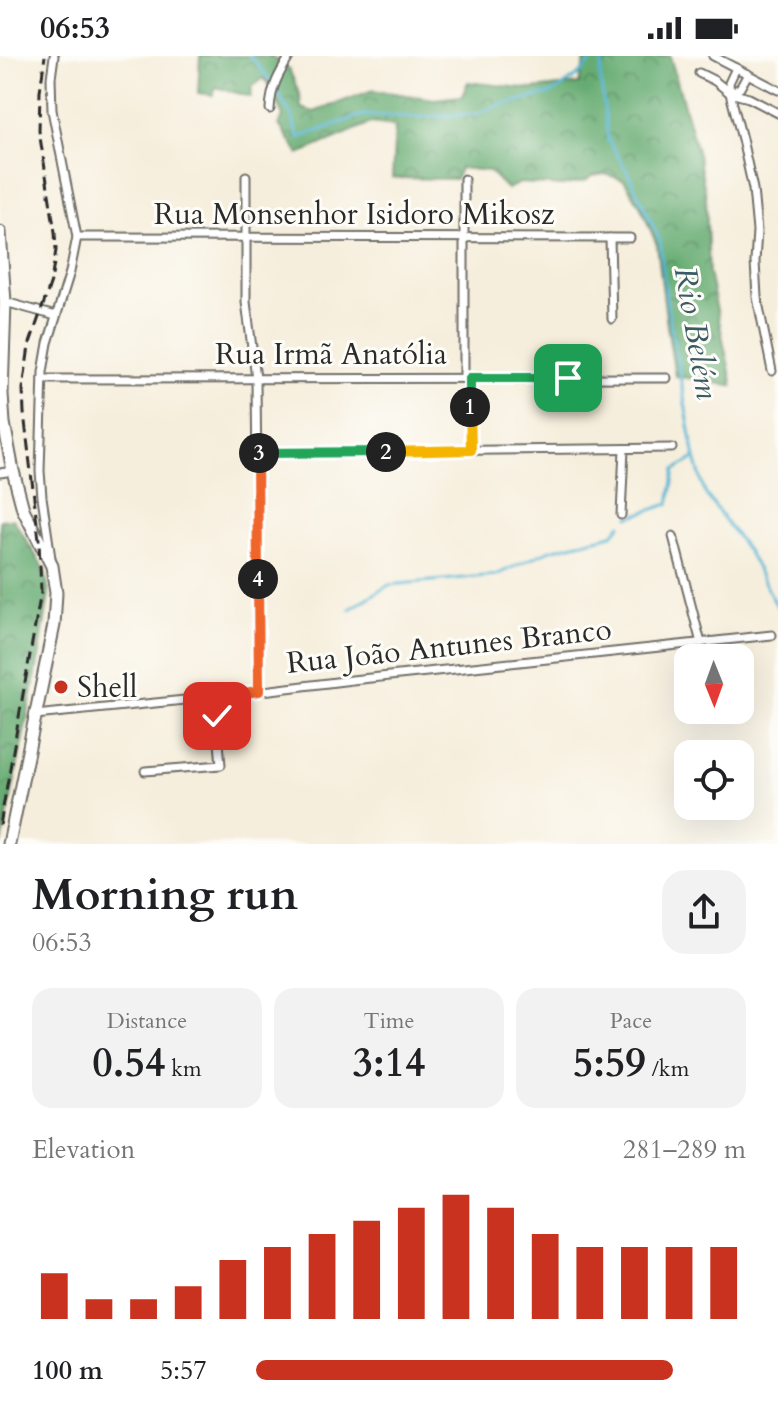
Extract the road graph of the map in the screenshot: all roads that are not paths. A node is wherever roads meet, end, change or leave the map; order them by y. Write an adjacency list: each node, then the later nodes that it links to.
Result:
1 (54, 56): 14 (street)
2 (290, 56): 9 (street)
3 (713, 56): 4 (street)
4 (736, 68): 6 (street); 8 (street)
5 (699, 73): 8 (street)
6 (748, 74): 7 (street); 8 (street)
7 (778, 90)
8 (730, 93): 10 (street); 23 (street)
9 (270, 109)
10 (778, 113)
11 (246, 176): 15 (street)
12 (464, 179): 16 (street)
13 (0, 232): 19 (main road)
14 (77, 237): 15 (street, Rua Monsenhor Isidoro Mikosz); 21 (street)
15 (246, 237): 16 (street, Rua Monsenhor Isidoro Mikosz); 24 (street)
16 (464, 238): 17 (street, Rua Monsenhor Isidoro Mikosz); 25 (street)
17 (610, 238): 18 (street, Rua Monsenhor Isidoro Mikosz); 22 (street)
18 (630, 238)
19 (2, 288): 20 (main road)
20 (5, 302): 21 (street); 28 (main road)
21 (56, 316): 27 (street)
22 (612, 319)
23 (772, 371)
24 (256, 378): 25 (street, Rua Irmã Anatólia); 27 (street, Rua Irmã Anatólia); 32 (street)
25 (467, 378): 26 (street, Rua Irmã Anatólia); 31 (street)
26 (667, 378)
27 (43, 379): 37 (street)
28 (1, 394): 33 (main road)
29 (672, 448): 30 (street)
30 (624, 449): 31 (street); 35 (street)
31 (471, 450): 32 (street)
32 (257, 453): 40 (street)
33 (13, 471): 34 (street); 37 (main road)
34 (0, 473)
35 (621, 515)
36 (673, 536): 39 (street)
37 (52, 566): 42 (main road)
38 (772, 635): 39 (street, Rua João Antunes Branco)
39 (701, 643): 40 (street, Rua João Antunes Branco)
40 (259, 691): 41 (street, Rua João Antunes Branco)
41 (215, 697): 42 (street, Rua João Antunes Branco); 43 (street)
42 (35, 715): 44 (main road)
43 (145, 771)
44 (9, 844)

